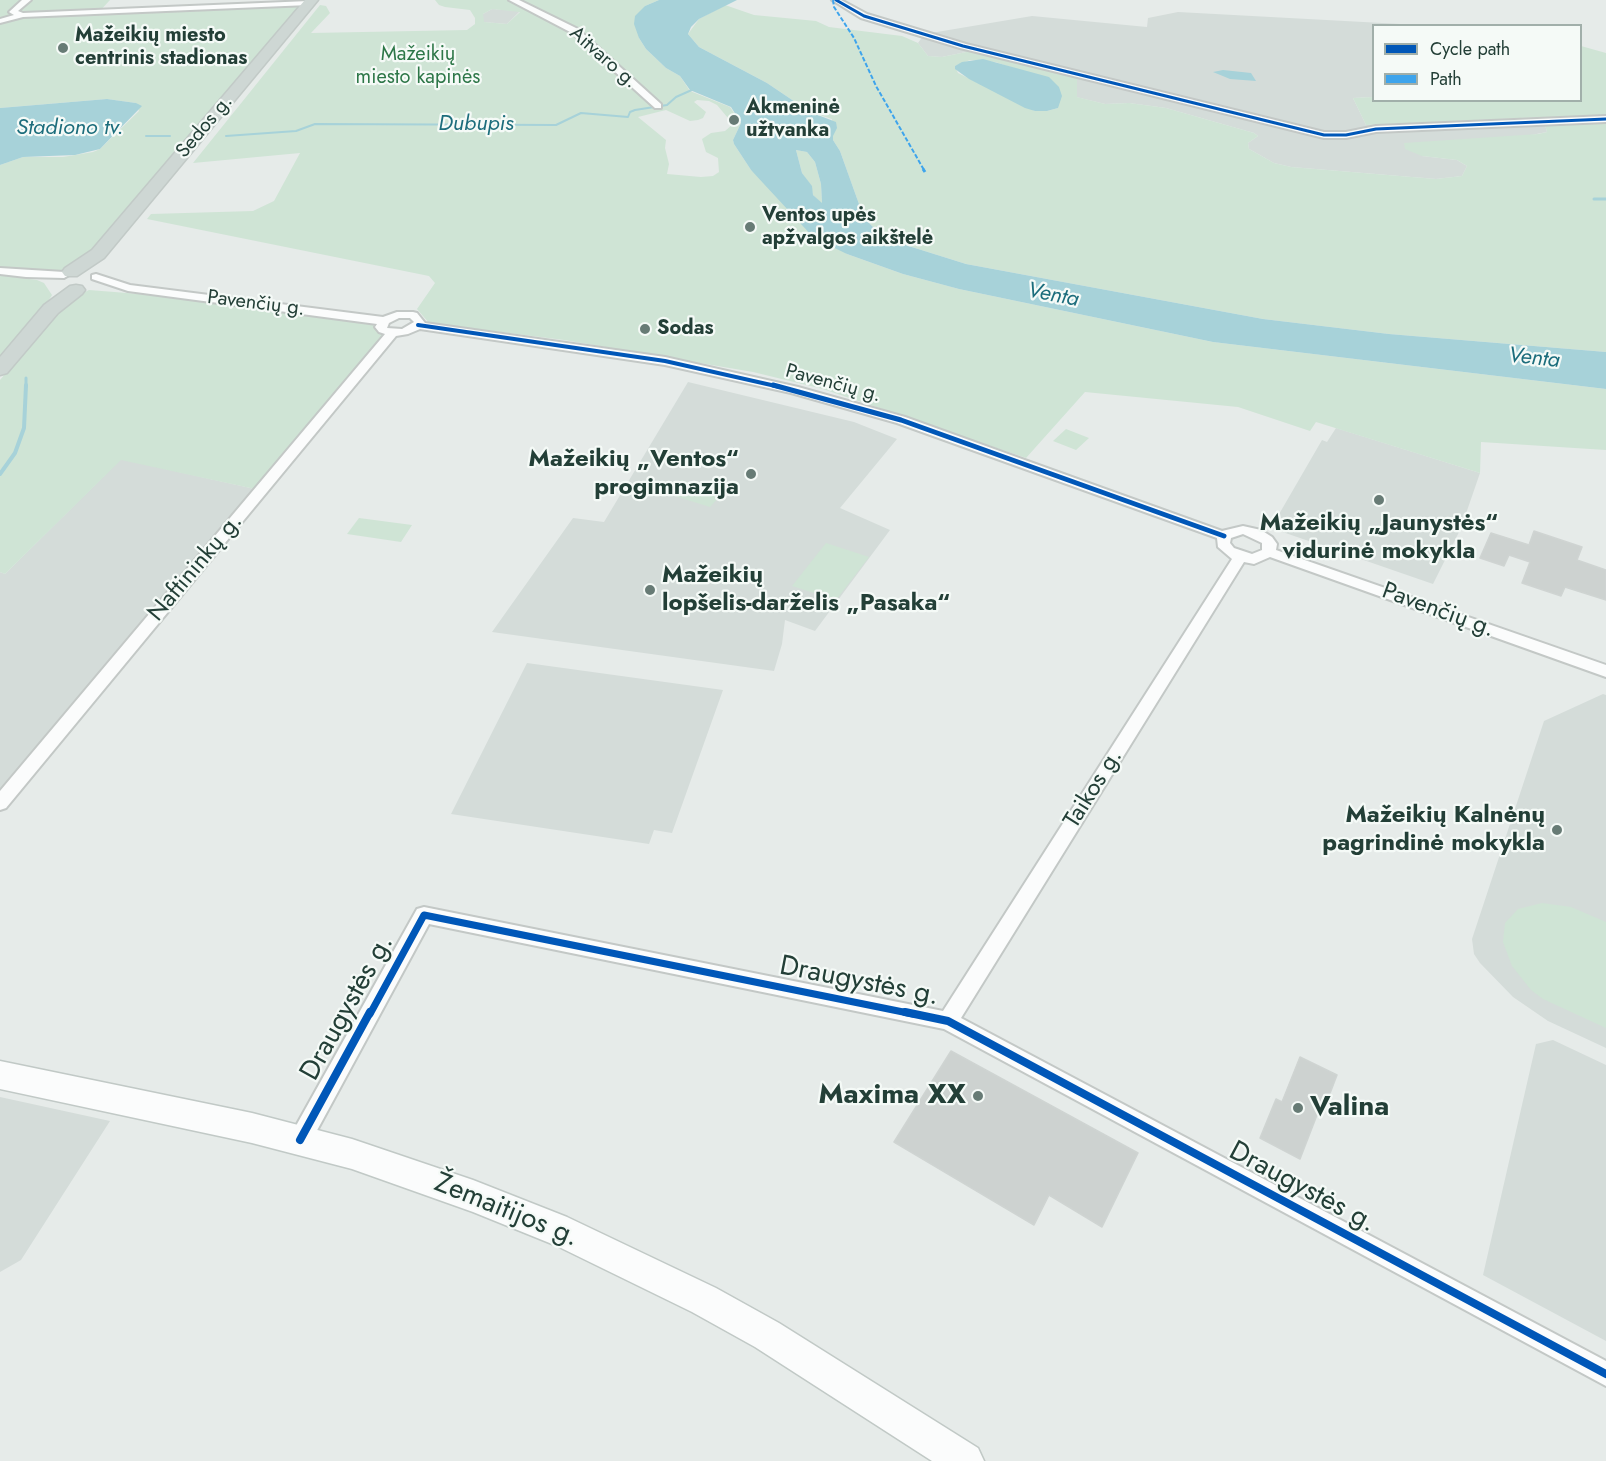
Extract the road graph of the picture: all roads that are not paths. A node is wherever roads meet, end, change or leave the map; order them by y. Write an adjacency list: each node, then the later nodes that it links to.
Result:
1 (27, 0): 8 (street)
2 (107, 0): 6 (street)
3 (513, 0): 10 (street, Aitvaro g.)
4 (836, 0): 11 (street)
5 (311, 2): 6 (street); 13 (main road, Sedos g.)
6 (97, 12): 8 (street)
7 (0, 15): 8 (street)
8 (23, 15): 9 (street)
9 (0, 21)
10 (658, 106)
11 (1606, 118)
12 (0, 271): 13 (street, Pavenčių g.)
13 (77, 283): 15 (street, Pavenčių g.); 16 (main road)
14 (418, 325): 15 (street); 15 (street); 17 (street, Pavenčių g.)
15 (388, 327): 21 (street, Naftininkų g.)
16 (0, 369)
17 (1224, 536): 18 (street); 19 (street)
18 (1269, 552): 19 (street); 20 (street, Pavenčių g.)
19 (1240, 557): 22 (street, Taikos g.)
20 (1606, 671)
21 (0, 802)
22 (948, 1021): 24 (street, Draugystės g.); 25 (street, Draugystės g.)
23 (0, 1075): 24 (main road, Žemaitijos g.)
24 (300, 1140): 26 (main road, Žemaitijos g.)
25 (1606, 1374)
26 (965, 1461)

